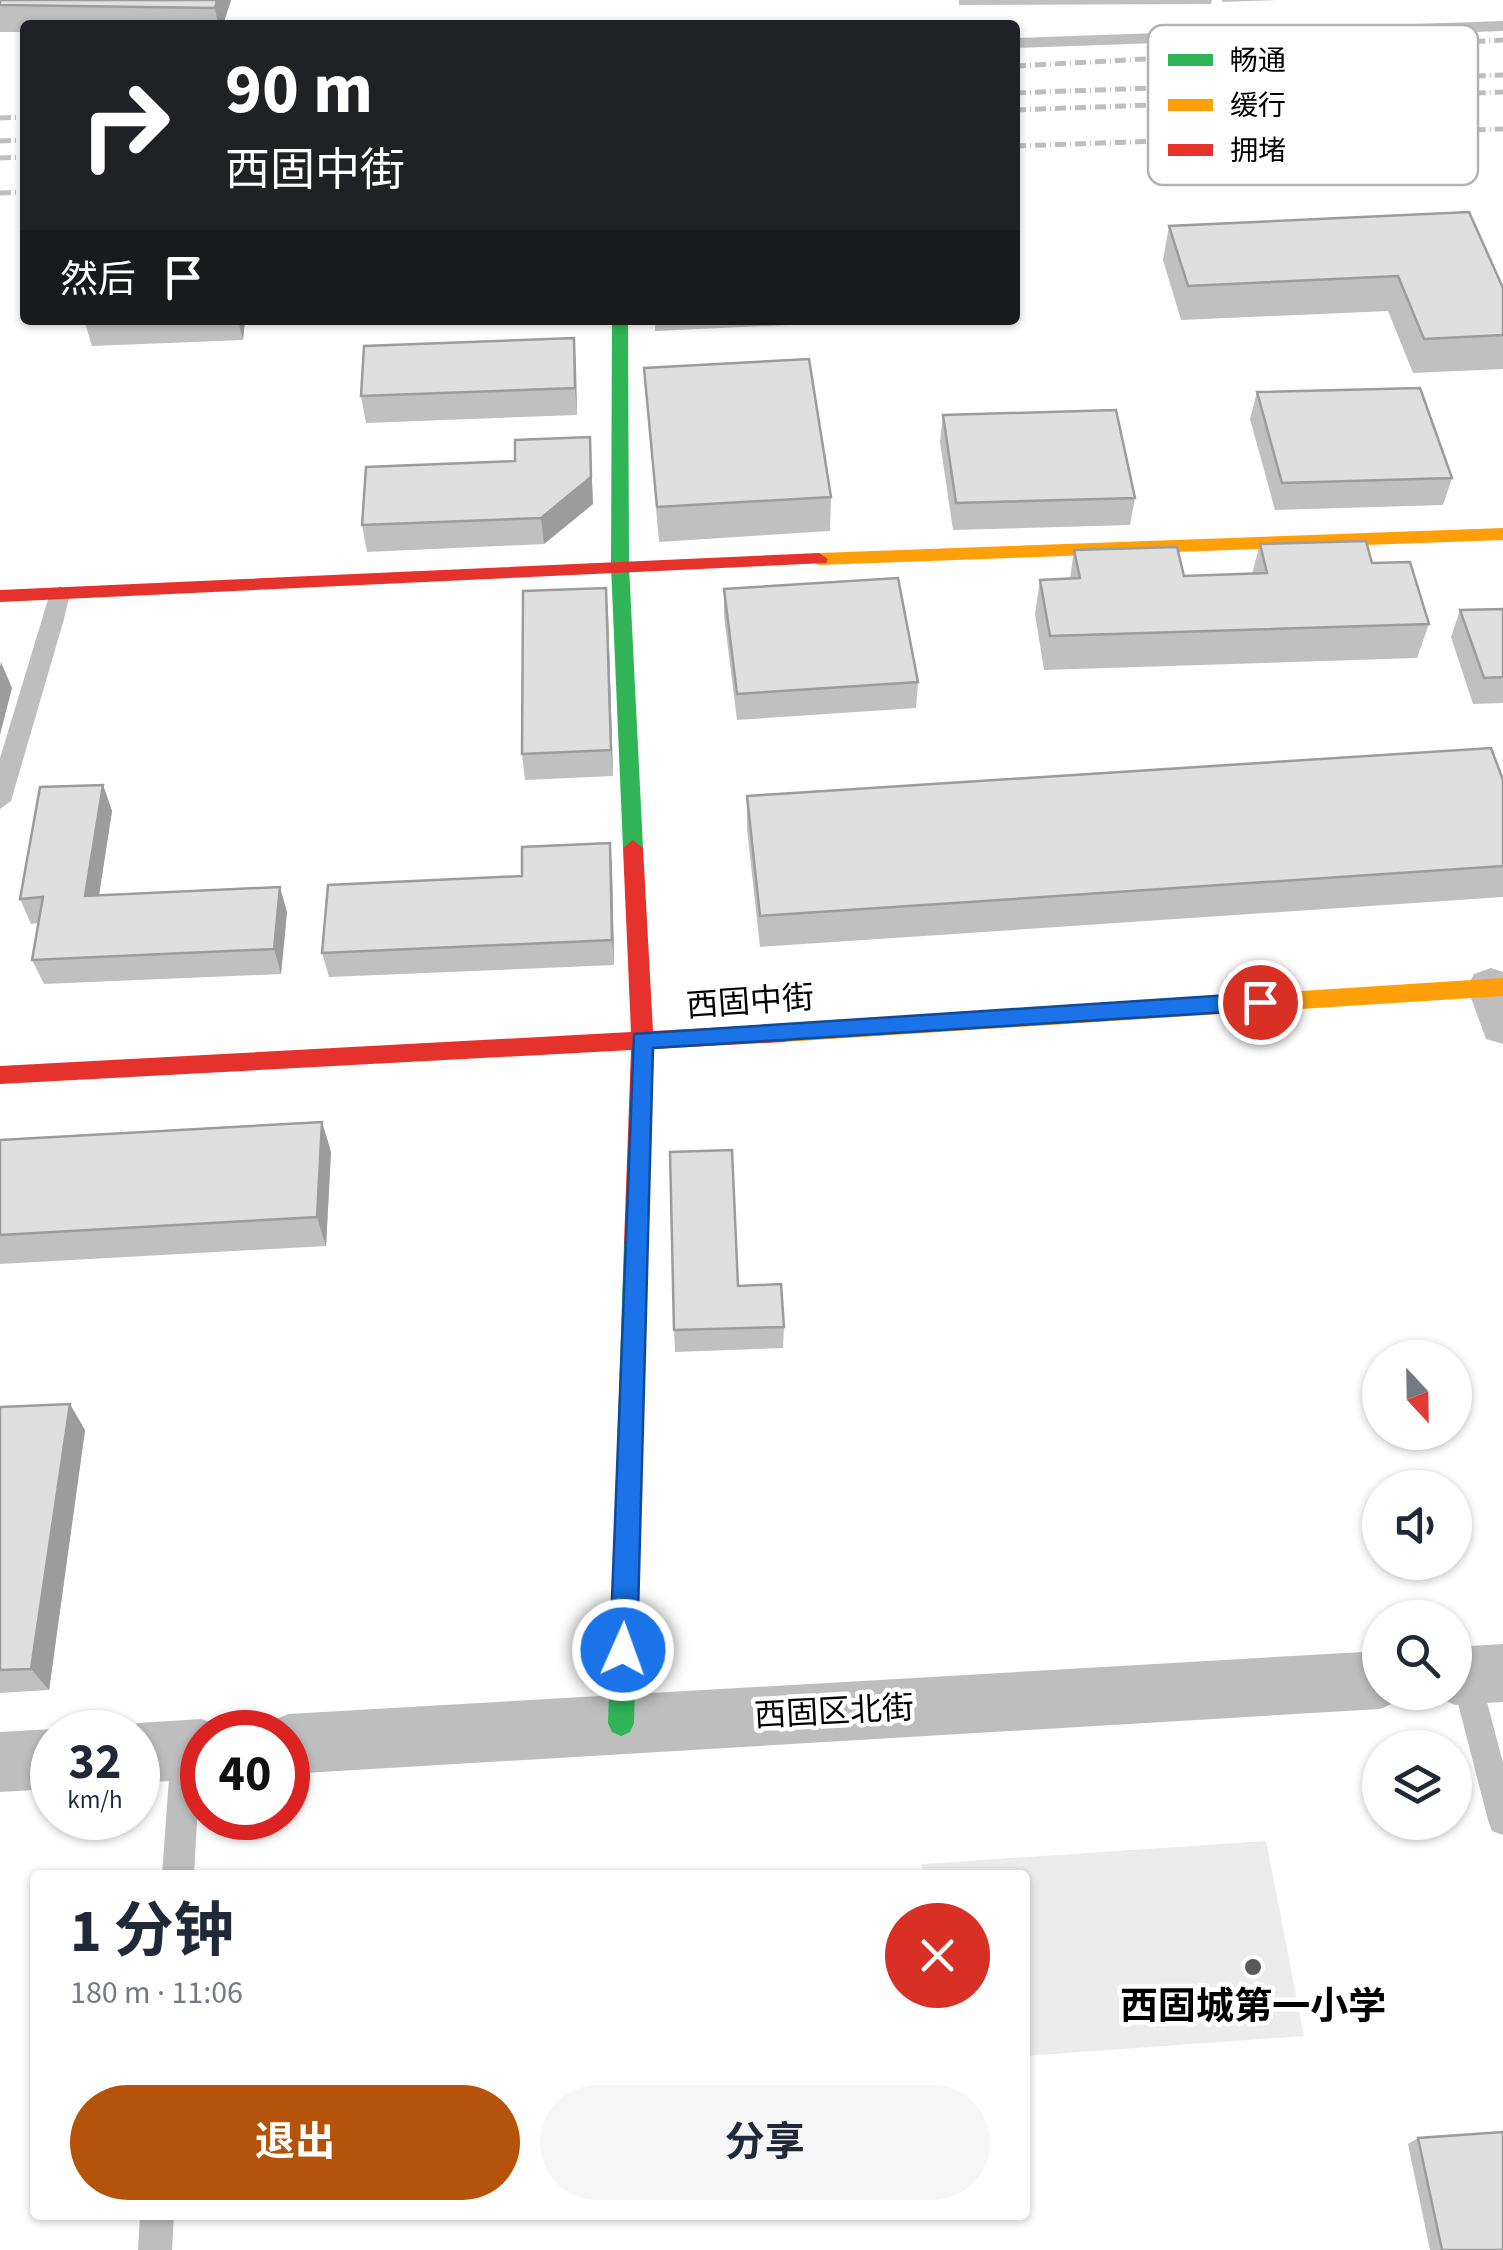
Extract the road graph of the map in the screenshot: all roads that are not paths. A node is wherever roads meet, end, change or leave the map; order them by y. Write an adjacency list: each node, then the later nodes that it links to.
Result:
1 (1503, 26): 2 (lane)
2 (1478, 27)
3 (1148, 38): 4 (lane)
4 (1020, 43)
5 (620, 325): 7 (street)
6 (1503, 534): 7 (street)
7 (620, 566): 8 (street); 12 (street)
8 (60, 593): 9 (street); 10 (lane)
9 (0, 596)
10 (0, 801)
11 (1499, 1000): 12 (street, 西固中街)
12 (642, 1040): 13 (street, 西固中街); 16 (street)
13 (0, 1075)
14 (1474, 1675): 21 (lane)
15 (1362, 1681): 16 (street, 西固区北街)
16 (621, 1722): 17 (street, 西固区北街)
17 (310, 1743)
18 (175, 1751): 22 (lane)
19 (30, 1760): 20 (street)
20 (0, 1762)
21 (1503, 1820)
22 (178, 1870)
23 (157, 2220): 24 (lane)
24 (155, 2250)

